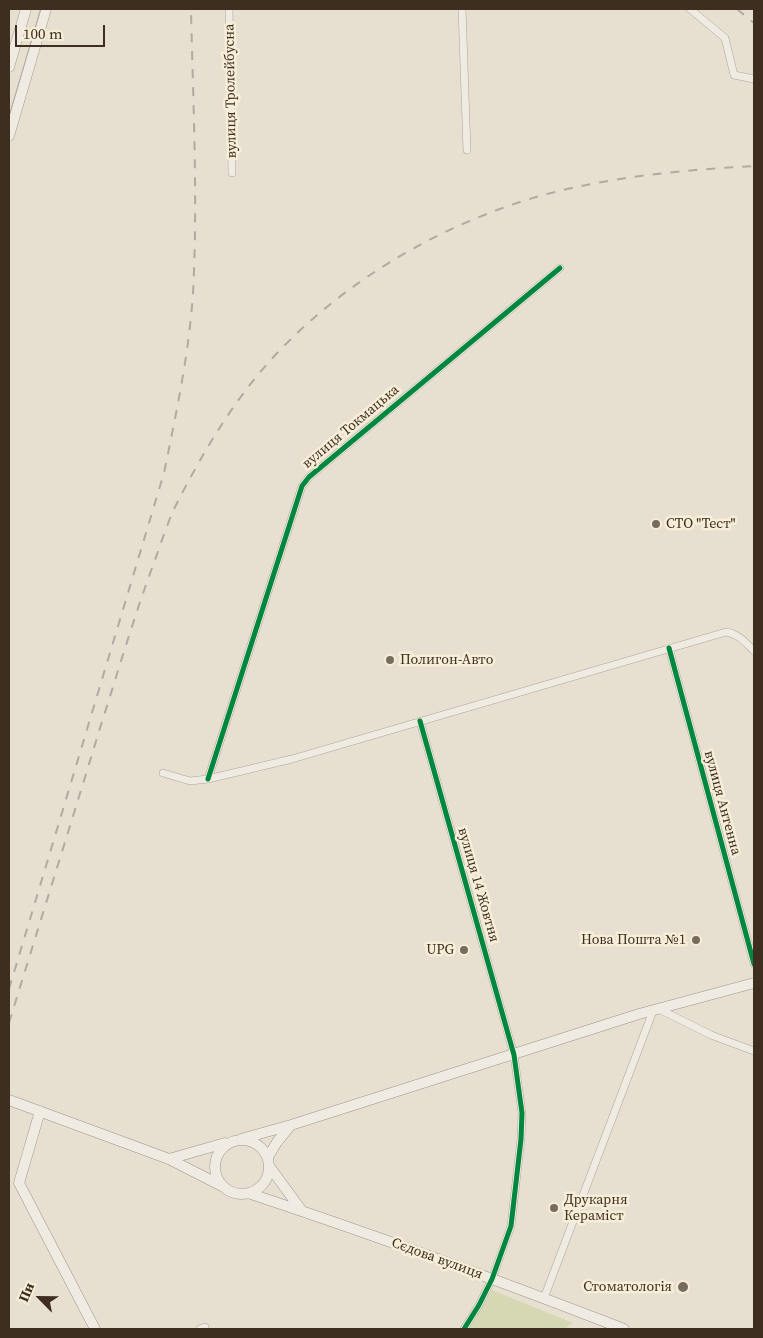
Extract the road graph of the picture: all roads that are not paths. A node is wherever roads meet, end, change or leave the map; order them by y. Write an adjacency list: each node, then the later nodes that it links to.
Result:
1 (26, 9): 6 (main road)
2 (46, 9): 8 (main road)
3 (229, 9): 10 (street, вулиця Тролейбусна)
4 (462, 9): 9 (street)
5 (690, 9): 7 (street)
6 (9, 66)
7 (754, 79)
8 (9, 136)
9 (467, 150)
10 (232, 173)
11 (560, 268): 16 (street, вулиця Токмацька)
12 (669, 648): 13 (street); 14 (street); 17 (street, вулиця Антенна)
13 (754, 651)
14 (420, 721): 16 (street); 21 (street, вулиця 14 Жовтня)
15 (164, 773): 16 (street)
16 (208, 779)
17 (754, 964)
18 (754, 983): 19 (main road)
19 (656, 1010): 20 (street); 21 (main road); 32 (street)
20 (754, 1051)
21 (514, 1055): 24 (main road); 31 (street, вулиця 14 Жовтня)
22 (10, 1100): 23 (main road)
23 (40, 1111): 26 (main road); 33 (main road)
24 (291, 1125): 25 (main road); 27 (main road)
25 (237, 1140): 26 (main road); 27 (main road); 28 (main road)
26 (169, 1159): 28 (main road)
27 (269, 1162): 29 (main road); 30 (main road)
28 (222, 1186): 29 (main road)
29 (248, 1194): 30 (main road, Сєдова вулиця)
30 (303, 1211): 31 (main road, Сєдова вулиця)
31 (492, 1279): 32 (main road, Сєдова вулиця); 34 (street, вулиця 14 Жовтня)
32 (544, 1298): 35 (main road, Сєдова вулиця)
33 (95, 1329)
34 (464, 1329)
35 (624, 1329)

